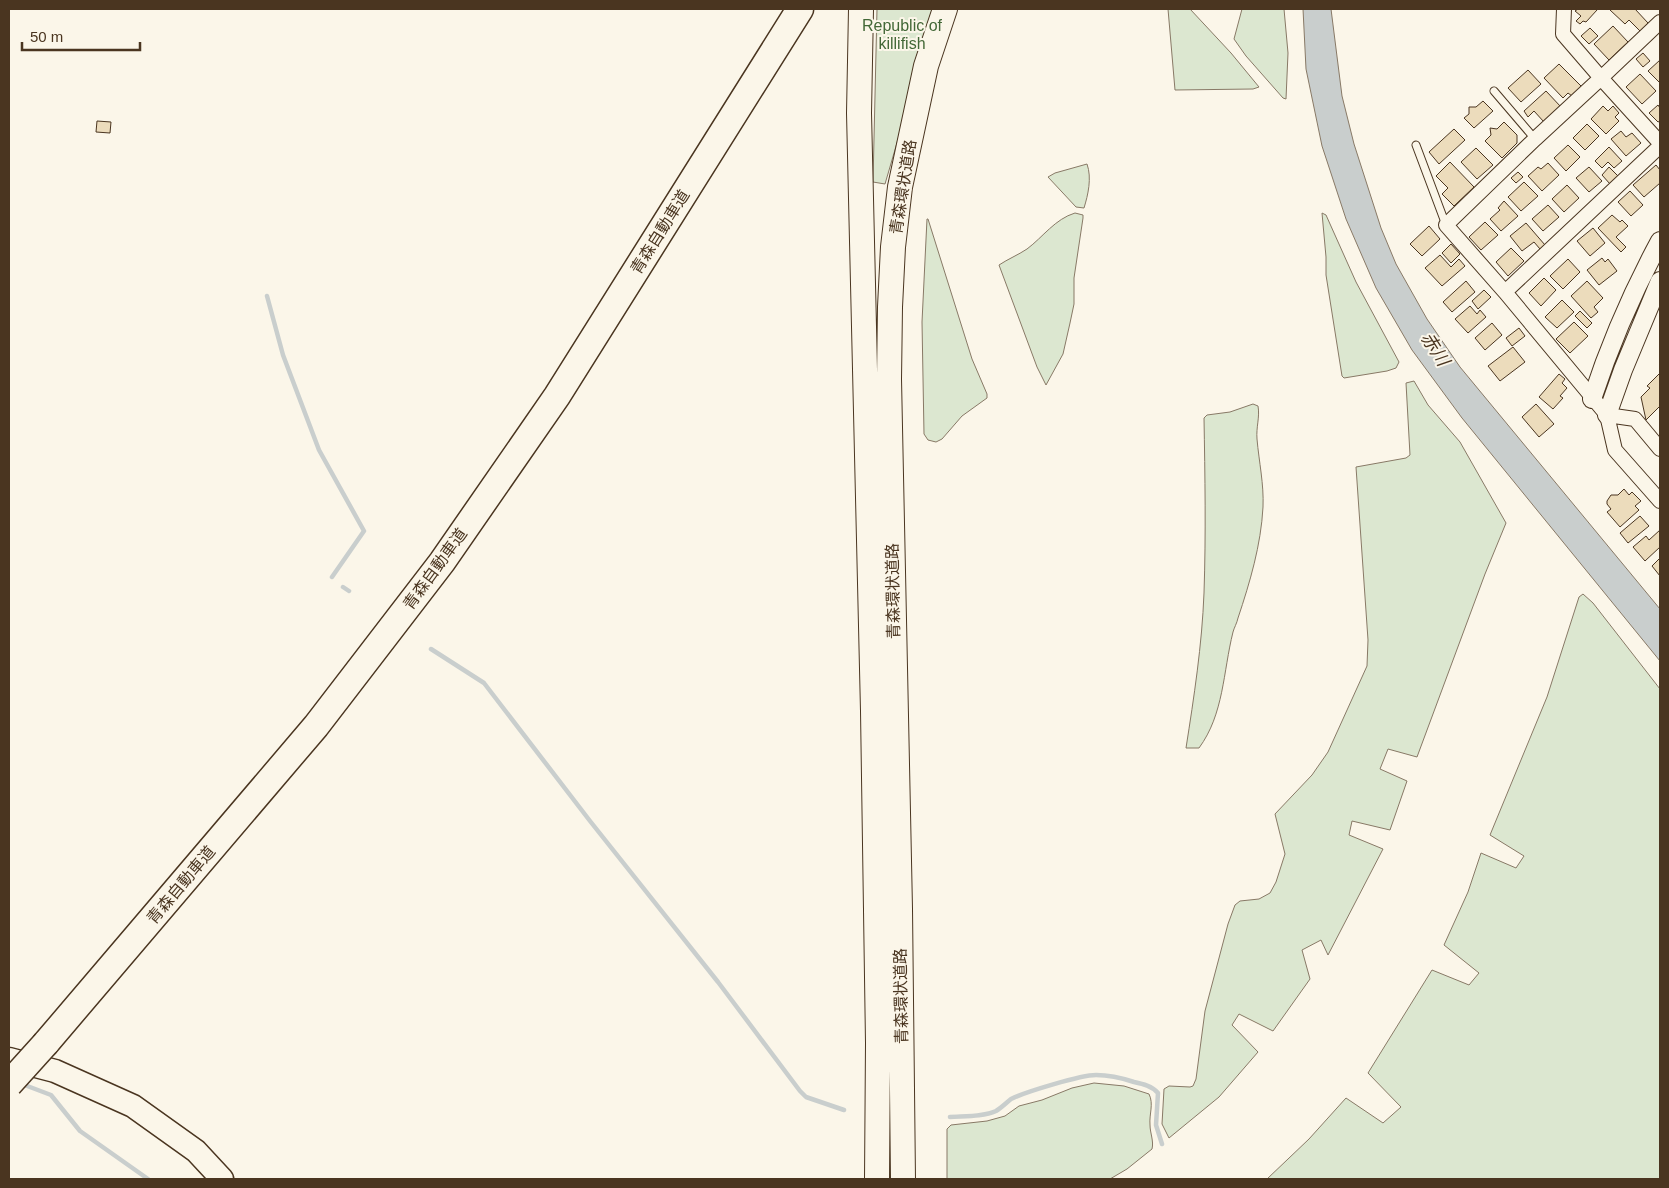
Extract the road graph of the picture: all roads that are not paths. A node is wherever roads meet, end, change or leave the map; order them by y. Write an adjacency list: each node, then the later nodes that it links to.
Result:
1 (800, 9): 20 (highway, 青森自動車道, bridge)
2 (861, 9): 22 (highway, 青森環状道路)
3 (945, 9): 23 (highway, 青森環状道路)
4 (1564, 9): 6 (street)
5 (1660, 22): 6 (street)
6 (1602, 78): 8 (street); 10 (street)
7 (1494, 91): 8 (lane)
8 (1535, 139): 11 (street)
9 (1416, 145): 11 (lane)
10 (1660, 145): 14 (street)
11 (1446, 226): 14 (street)
12 (1660, 241): 15 (street)
13 (1660, 281): 16 (street)
14 (1505, 292): 15 (street)
15 (1592, 399): 16 (street)
16 (1607, 415): 17 (street); 18 (street)
17 (1660, 449)
18 (1660, 502)
19 (9, 1059): 21 (main road)
20 (9, 1084)
21 (222, 1179)
22 (877, 1179)
23 (903, 1179)

